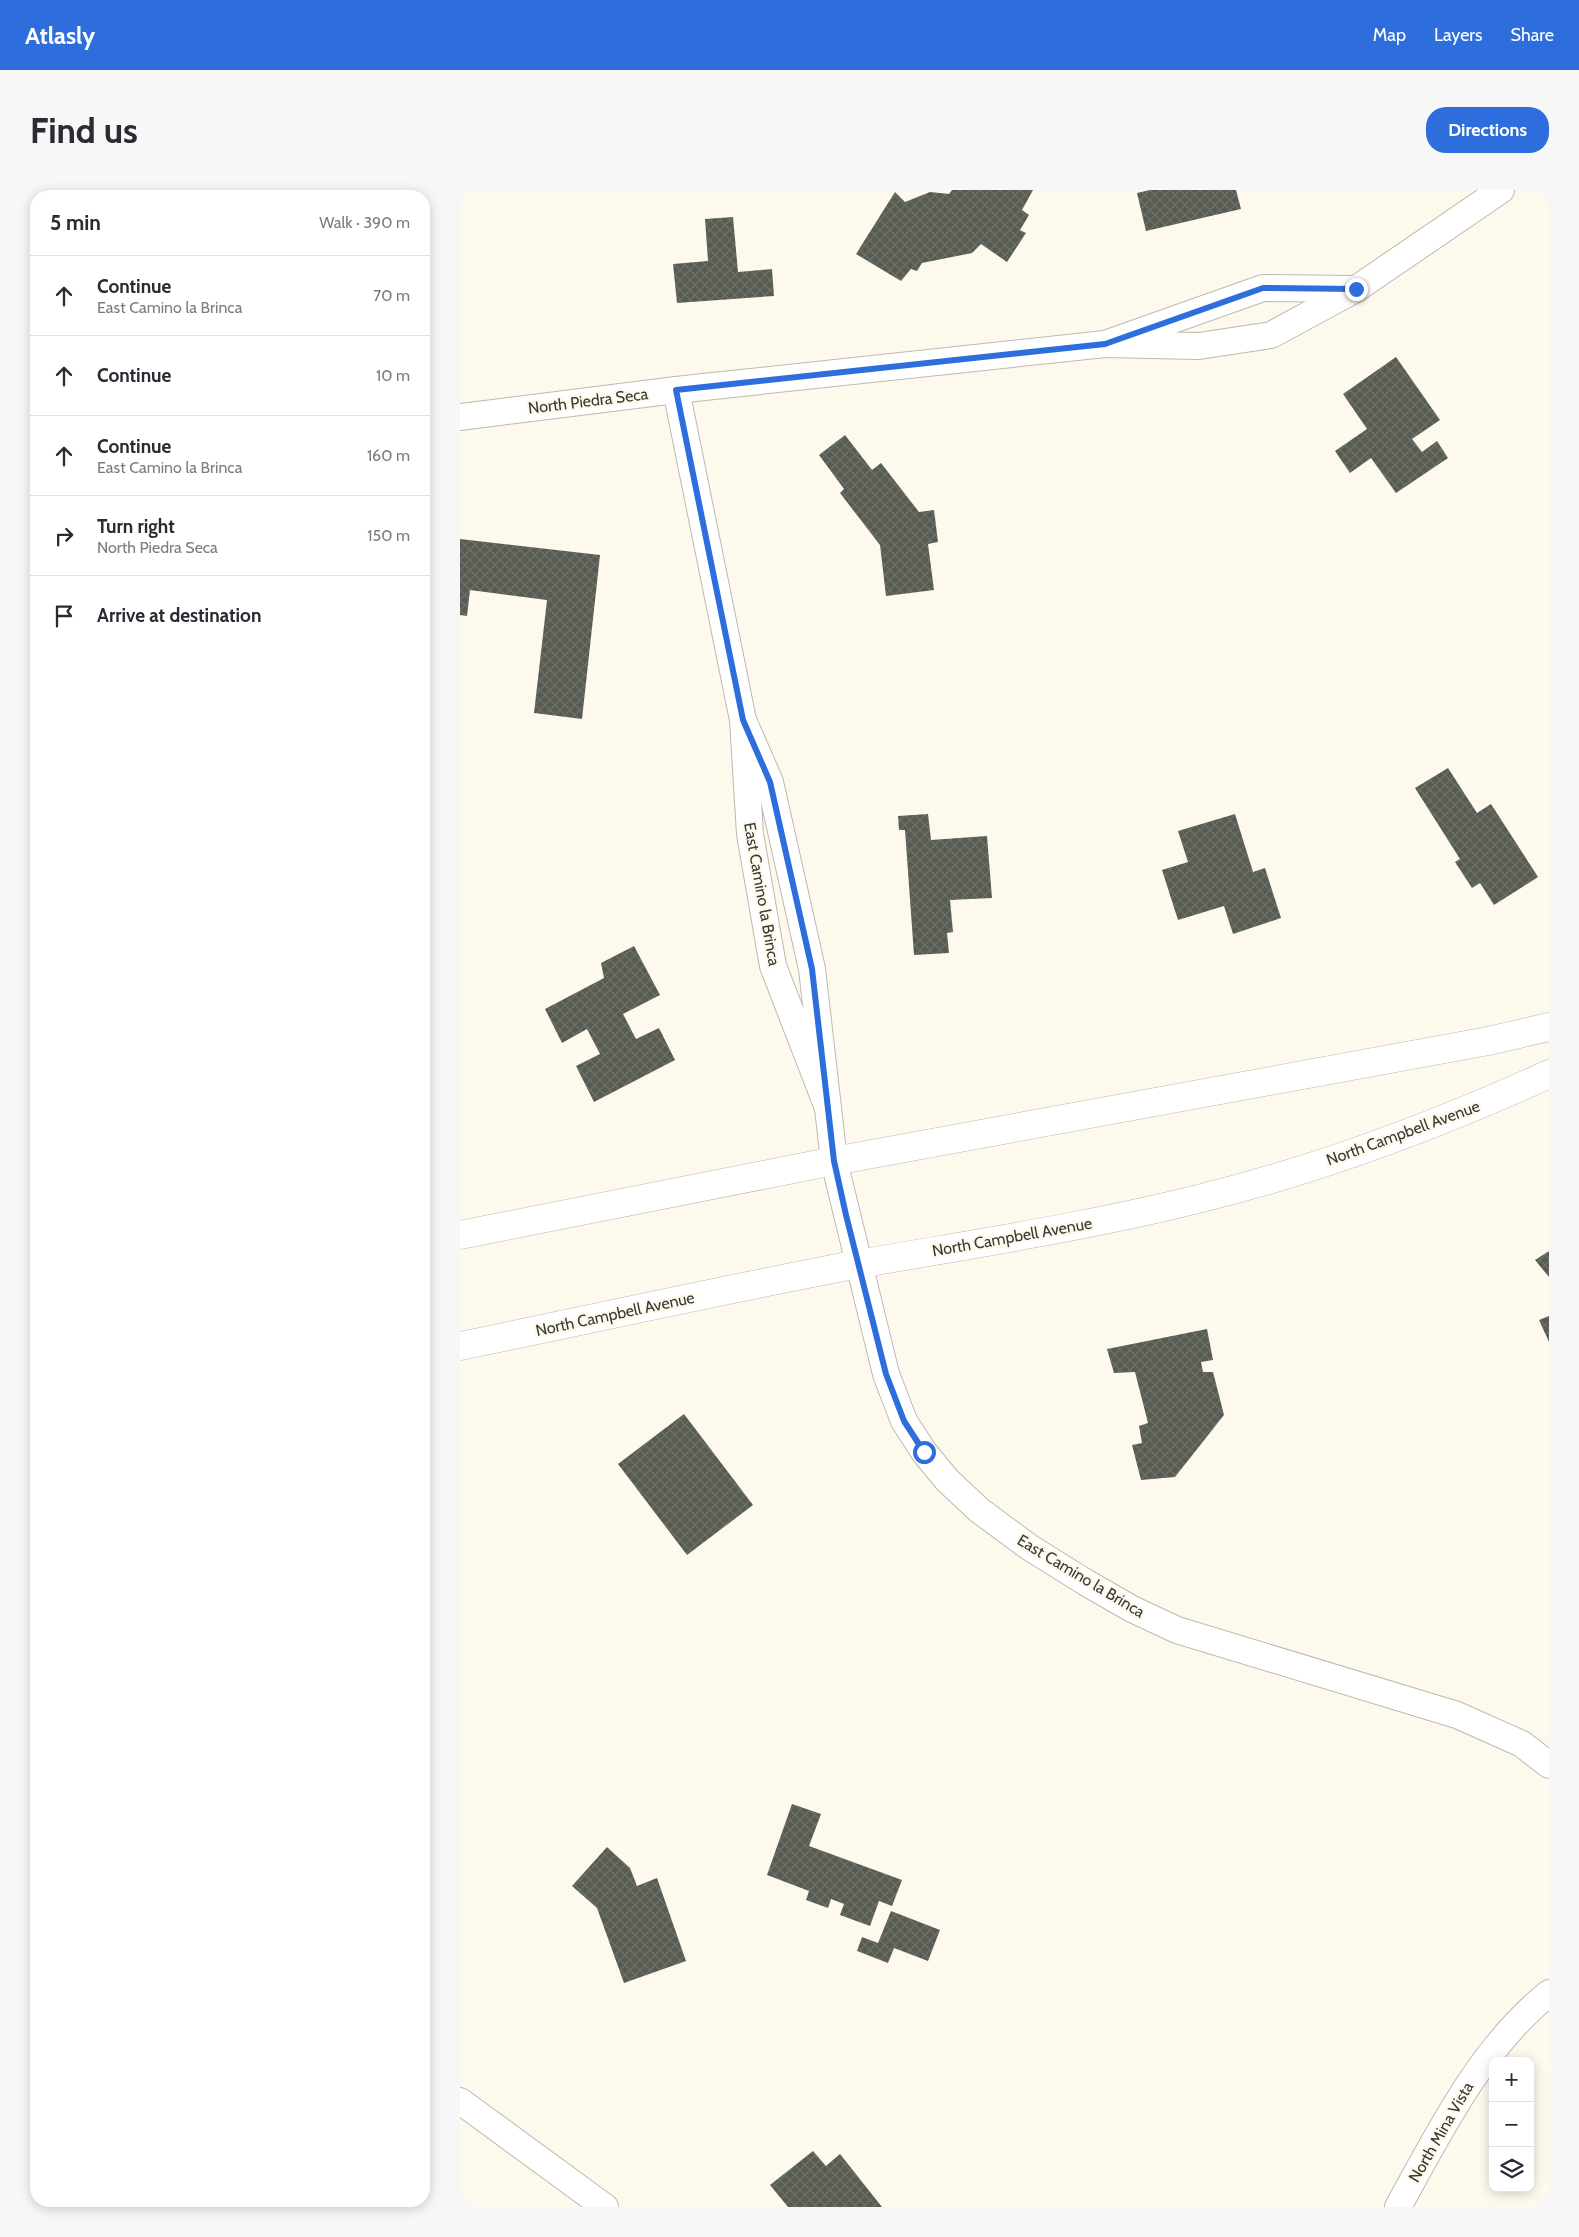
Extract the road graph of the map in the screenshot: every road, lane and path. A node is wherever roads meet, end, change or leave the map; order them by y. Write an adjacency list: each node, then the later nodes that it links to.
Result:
1 (1501, 190): 2 (street, North Piedra Seca)
2 (1356, 289): 3 (street, North Piedra Seca); 3 (street, North Piedra Seca)
3 (1105, 344): 4 (street, North Piedra Seca)
4 (676, 390): 5 (street, North Piedra Seca); 6 (street, East Camino la Brinca)
5 (460, 417)
6 (743, 720): 9 (street, East Camino la Brinca); 9 (street, East Camino la Brinca)
7 (1549, 1027): 10 (main road)
8 (1549, 1074): 12 (main road, North Campbell Avenue)
9 (828, 1108): 10 (street, East Camino la Brinca)
10 (834, 1161): 11 (main road); 12 (street, East Camino la Brinca)
11 (460, 1235)
12 (858, 1264): 13 (main road, North Campbell Avenue); 14 (street, East Camino la Brinca)
13 (460, 1346)
14 (1549, 1765)
15 (1549, 1993): 18 (street, North Mina Vista)
16 (460, 2101): 17 (street)
17 (605, 2207)
18 (1398, 2207)

